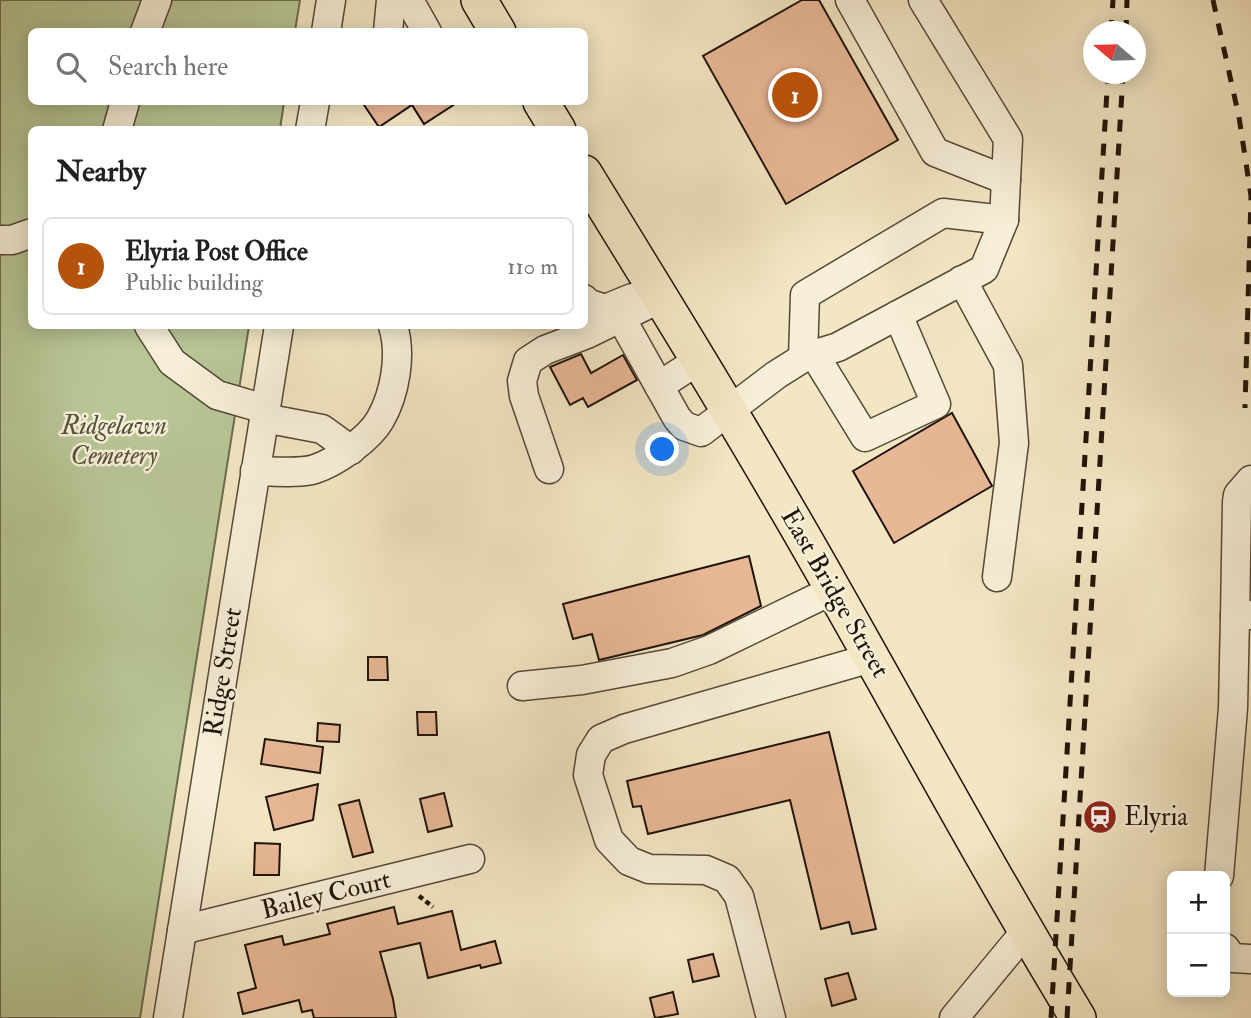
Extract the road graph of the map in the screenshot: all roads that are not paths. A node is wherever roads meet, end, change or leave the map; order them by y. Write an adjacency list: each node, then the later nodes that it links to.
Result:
1 (157, 0): 8 (street)
2 (331, 0): 9 (street)
3 (391, 0): 10 (street)
4 (409, 0): 11 (street)
5 (479, 0): 12 (main road)
6 (850, 0): 20 (street)
7 (923, 0): 20 (street)
8 (146, 28)
9 (327, 28)
10 (388, 28)
11 (425, 28)
12 (496, 28)
13 (123, 105): 16 (street)
14 (314, 105): 17 (street)
15 (543, 105): 18 (main road)
16 (118, 126)
17 (311, 126)
18 (556, 126)
19 (588, 179): 25 (main road, East Bridge Street)
20 (1006, 180): 21 (street)
21 (1004, 220): 24 (street); 32 (street)
22 (28, 234): 23 (street)
23 (0, 240)
24 (962, 280): 27 (street); 41 (street)
25 (658, 293): 26 (street); 28 (street); 33 (main road, East Bridge Street)
26 (588, 303)
27 (898, 315): 32 (street); 32 (street)
28 (621, 318): 34 (street); 38 (street)
29 (151, 329): 36 (street)
30 (279, 329): 36 (street, Ridge Street)
31 (394, 329): 37 (street)
32 (808, 356): 35 (street)
33 (699, 360): 34 (street); 35 (main road, East Bridge Street)
34 (659, 386): 35 (street)
35 (730, 410): 42 (main road, East Bridge Street)
36 (265, 414): 37 (street); 39 (street, Ridge Street)
37 (351, 450): 39 (street)
38 (549, 469)
39 (255, 471): 48 (street, Ridge Street)
40 (1251, 480): 43 (street)
41 (997, 577)
42 (833, 590): 44 (main road, East Bridge Street); 45 (street)
43 (1243, 616): 47 (street)
44 (872, 658): 49 (main road, East Bridge Street); 53 (street)
45 (522, 686)
46 (470, 859): 48 (street, Bailey Court)
47 (1219, 871)
48 (182, 930): 52 (street, Ridge Street)
49 (1025, 932): 54 (street); 55 (main road, East Bridge Street)
50 (1230, 955): 51 (street)
51 (1251, 959)
52 (168, 1018)
53 (771, 1018)
54 (954, 1018)
55 (1078, 1018)

